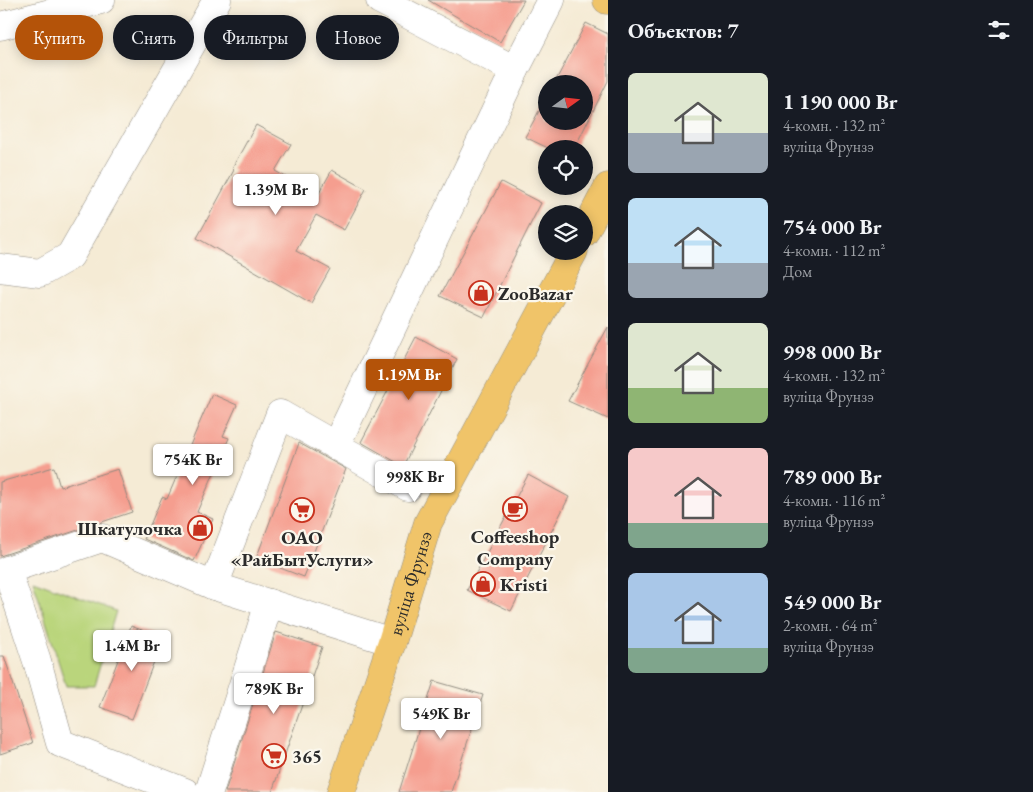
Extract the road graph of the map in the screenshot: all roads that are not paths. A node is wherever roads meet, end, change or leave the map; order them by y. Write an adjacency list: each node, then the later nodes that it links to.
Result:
1 (101, 0): 5 (lane)
2 (217, 0): 10 (lane)
3 (380, 0): 6 (lane)
4 (551, 0): 6 (lane)
5 (0, 26)
6 (516, 70): 11 (lane)
7 (608, 187): 8 (main road)
8 (593, 215)
9 (569, 260): 15 (main road, вуліца Фрунзэ)
10 (0, 268)
11 (336, 445): 12 (lane); 13 (lane)
12 (408, 487)
13 (214, 586): 14 (lane); 16 (lane)
14 (269, 603): 15 (lane); 17 (lane)
15 (392, 642): 18 (main road, вуліца Фрунзэ)
16 (185, 792)
17 (209, 792)
18 (341, 792)

